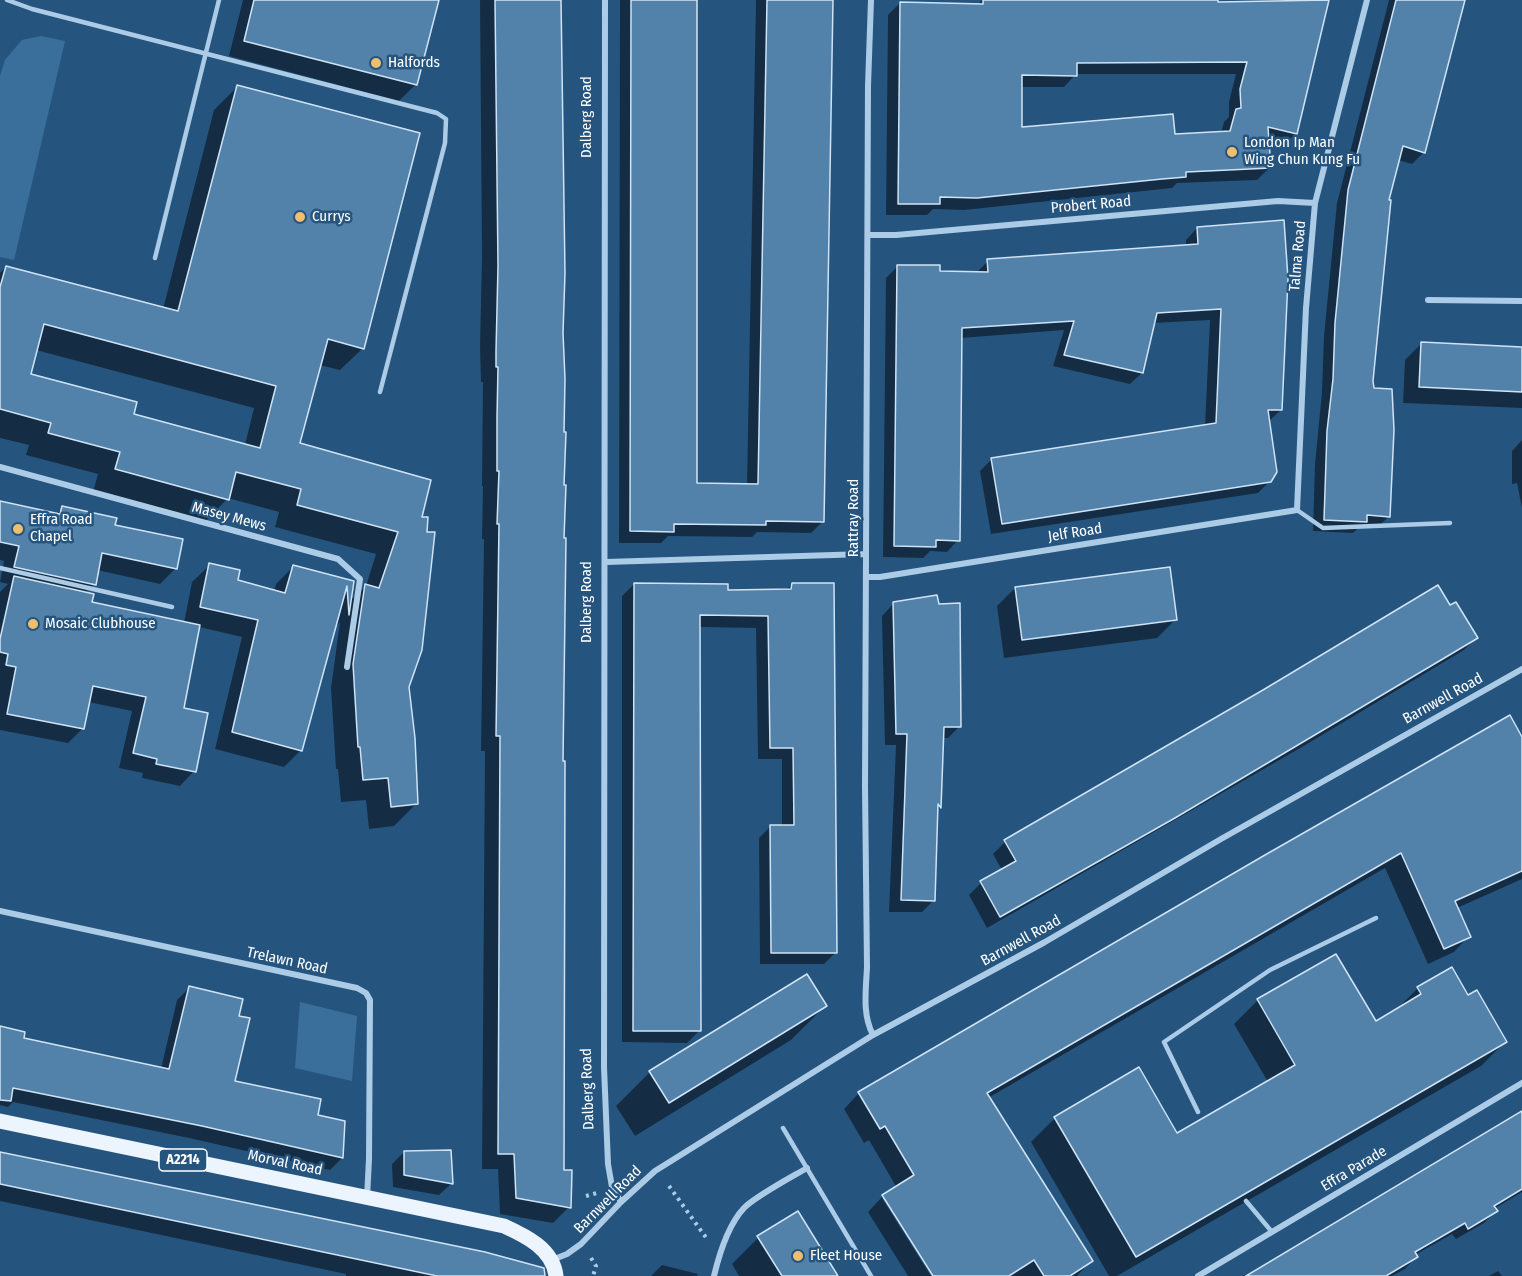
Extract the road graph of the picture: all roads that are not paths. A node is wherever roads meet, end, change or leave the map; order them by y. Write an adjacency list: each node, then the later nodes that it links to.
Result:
1 (7, 0): 6 (lane)
2 (219, 0): 6 (lane)
3 (605, 0): 17 (street, Dalberg Road)
4 (871, 0): 8 (street, Rattray Road)
5 (1367, 0): 7 (street, Talma Road)
6 (206, 54): 9 (lane); 12 (lane)
7 (1315, 203): 8 (street, Probert Road); 14 (street, Talma Road)
8 (868, 235): 16 (street, Rattray Road)
9 (154, 258)
10 (1428, 300): 11 (street)
11 (1522, 302)
12 (380, 392)
13 (0, 467): 21 (street, Masey Mews)
14 (1297, 510): 15 (lane); 19 (street, Jelf Road)
15 (1450, 523)
16 (866, 554): 17 (street); 19 (street, Rattray Road)
17 (606, 562): 33 (street, Dalberg Road)
18 (0, 568): 20 (lane)
19 (866, 578): 25 (street, Rattray Road)
20 (172, 606)
21 (347, 667)
22 (1522, 669): 25 (street, Barnwell Road)
23 (0, 911): 31 (street, Trelawn Road)
24 (1376, 918): 27 (lane)
25 (873, 1035): 33 (street, Barnwell Road)
26 (1522, 1083): 34 (street, Effra Parade)
27 (1198, 1112)
28 (0, 1121): 31 (main road, Morval Road / A2214)
29 (783, 1128): 30 (lane)
30 (807, 1168): 37 (street); 38 (lane)
31 (366, 1198): 35 (main road, Morval Road / A2214)
32 (1246, 1201): 34 (lane)
33 (621, 1202): 35 (street, Barnwell Road)
34 (1272, 1232): 39 (street, Effra Parade)
35 (552, 1260): 36 (main road)
36 (556, 1276)
37 (714, 1276)
38 (871, 1276)
39 (1198, 1276)

